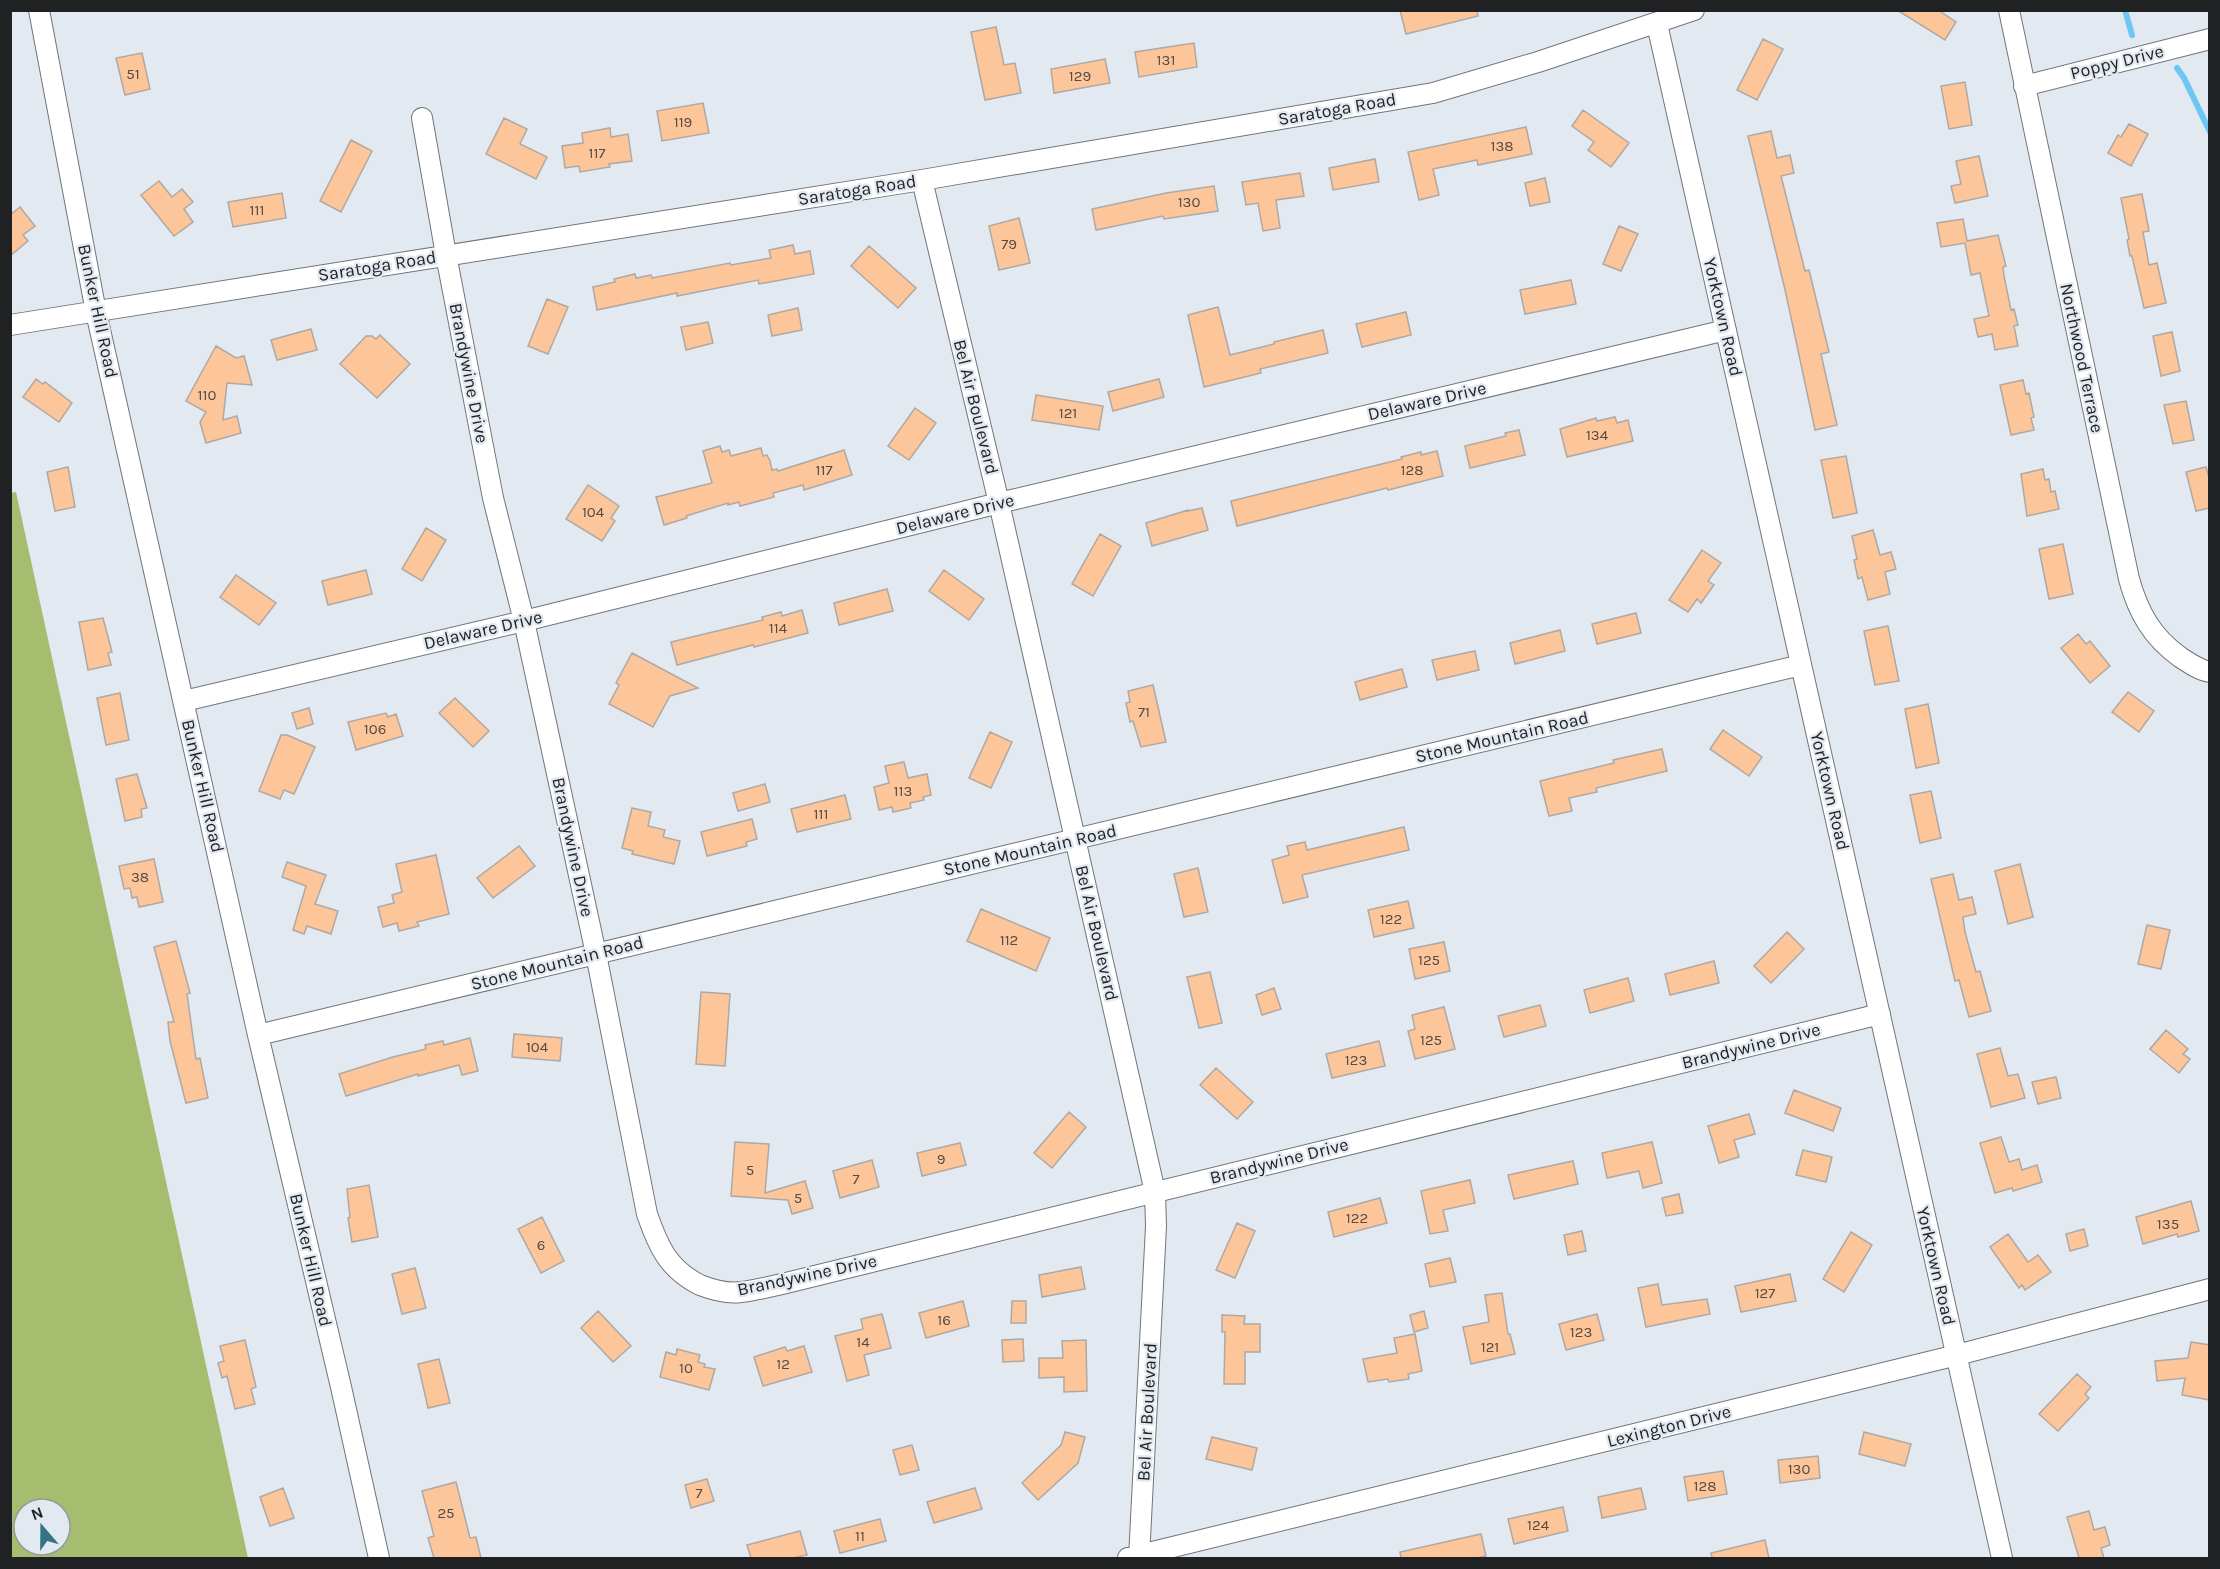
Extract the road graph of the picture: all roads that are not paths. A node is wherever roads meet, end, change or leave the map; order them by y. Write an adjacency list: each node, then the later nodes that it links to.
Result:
1 (39, 10): 10 (street, Bunker Hill Road)
2 (1694, 10): 4 (street, Saratoga Road)
3 (2009, 10): 6 (street, Northwood Terrace)
4 (1657, 24): 8 (street, Saratoga Road); 12 (street, Yorktown Road)
5 (2210, 39): 6 (street, Poppy Drive)
6 (2024, 86): 16 (street, Northwood Terrace)
7 (422, 118): 9 (street, Brandywine Drive)
8 (922, 180): 9 (street, Saratoga Road); 13 (street, Bel Air Boulevard)
9 (446, 255): 10 (street, Saratoga Road); 14 (street, Brandywine Drive)
10 (96, 312): 11 (street, Saratoga Road); 17 (street, Bunker Hill Road)
11 (10, 325)
12 (1726, 330): 13 (street, Delaware Drive); 15 (street, Yorktown Road)
13 (999, 502): 14 (street, Delaware Drive); 18 (street, Bel Air Boulevard)
14 (524, 621): 17 (street, Delaware Drive); 19 (street, Brandywine Drive)
15 (1801, 665): 18 (street, Stone Mountain Road); 20 (street, Yorktown Road)
16 (2210, 672)
17 (184, 701): 21 (street, Bunker Hill Road)
18 (1076, 839): 19 (street, Stone Mountain Road); 22 (street, Bel Air Boulevard)
19 (596, 954): 21 (street, Stone Mountain Road); 22 (street, Brandywine Drive)
20 (1880, 1014): 22 (street, Brandywine Drive); 24 (street, Yorktown Road)
21 (258, 1035): 25 (street, Bunker Hill Road)
22 (1155, 1192): 26 (street, Bel Air Boulevard)
23 (2210, 1289): 24 (street, Lexington Drive)
24 (1957, 1355): 26 (street, Lexington Drive); 27 (street, Yorktown Road)
25 (379, 1558)
26 (1138, 1558)
27 (2002, 1558)

